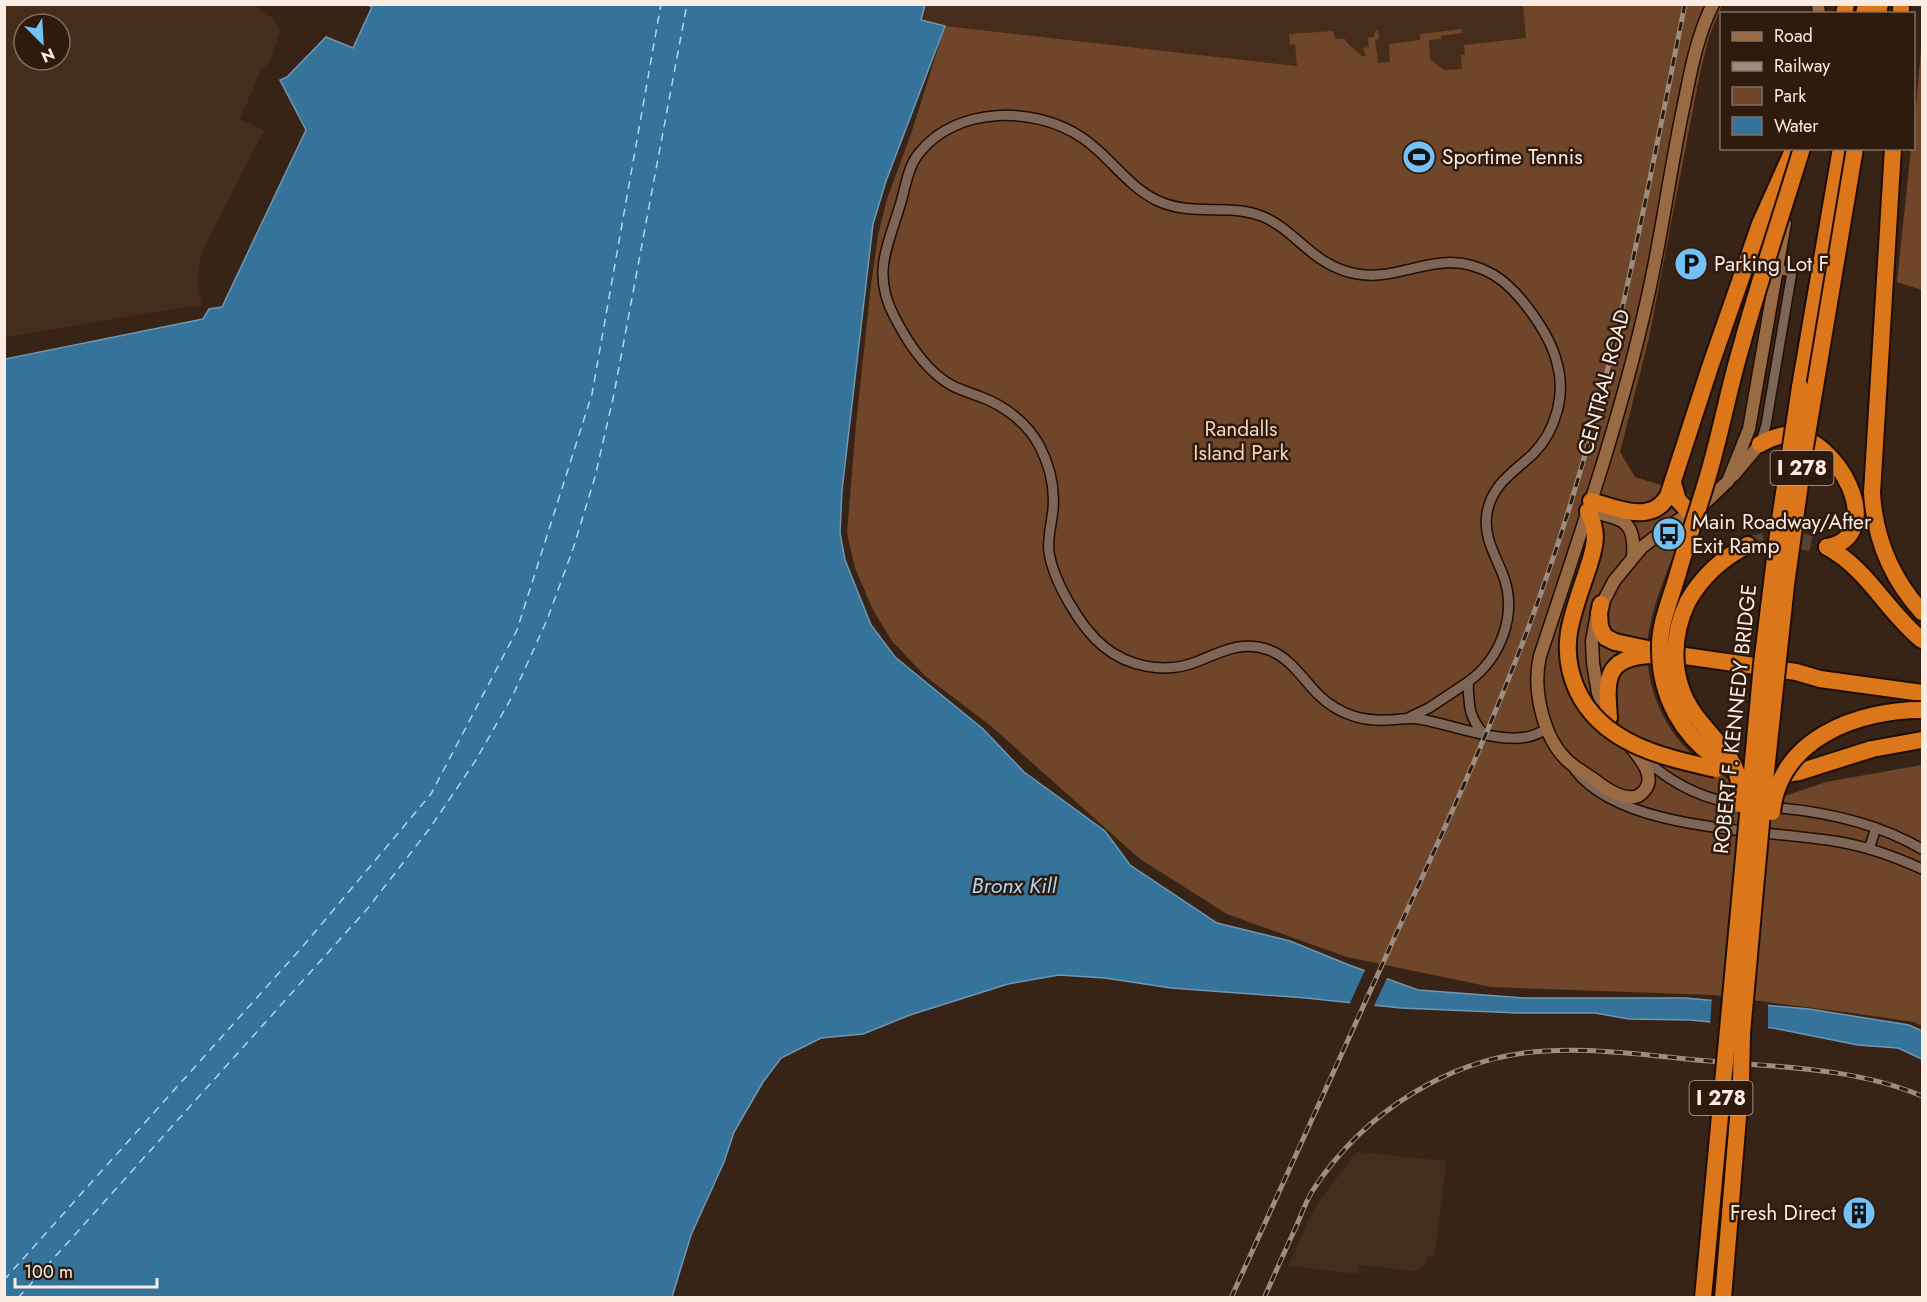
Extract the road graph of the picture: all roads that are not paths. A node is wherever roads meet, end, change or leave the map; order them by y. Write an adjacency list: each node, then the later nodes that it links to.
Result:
1 (1713, 4): 12 (street, CENTRAL ROAD)
2 (1793, 150): 11 (highway)
3 (1800, 150): 30 (highway, bridge)
4 (1801, 150): 8 (street)
5 (1841, 150): 35 (highway, ROBERT F. KENNEDY BRIDGE / I 278, bridge)
6 (1855, 150): 36 (highway, ROBERT F. KENNEDY BRIDGE / I 278, bridge)
7 (1893, 150): 17 (highway)
8 (1776, 269): 9 (street); 10 (street)
9 (1760, 444): 10 (street); 18 (highway)
10 (1728, 481): 13 (street)
11 (1673, 483): 12 (highway); 13 (highway)
12 (1590, 506): 15 (street); 25 (street, CENTRAL ROAD); 30 (highway, bridge)
13 (1690, 513): 15 (street)
14 (1748, 545): 35 (highway, bridge)
15 (1633, 557): 16 (street)
16 (1601, 604): 19 (highway); 24 (street)
17 (1923, 612)
18 (1923, 640)
19 (1671, 654): 21 (highway); 24 (highway)
20 (1468, 682): 23 (street); 23 (street); 26 (street)
21 (1917, 689)
22 (1923, 710): 36 (highway, bridge)
23 (1408, 718): 26 (street)
24 (1609, 718): 28 (street)
25 (1547, 729): 26 (street); 29 (street, CENTRAL ROAD)
26 (1484, 734)
27 (1923, 740): 30 (highway)
28 (1632, 748): 29 (street); 31 (street)
29 (1568, 761): 32 (street)
30 (1718, 765)
31 (1876, 828): 32 (street); 33 (street)
32 (1869, 849): 34 (street)
33 (1923, 849)
34 (1923, 869)
35 (1739, 898): 37 (highway, ROBERT F. KENNEDY BRIDGE / I 278, bridge)
36 (1741, 1081): 38 (highway, ROBERT F. KENNEDY BRIDGE / I 278)
37 (1703, 1298)
38 (1723, 1298)

